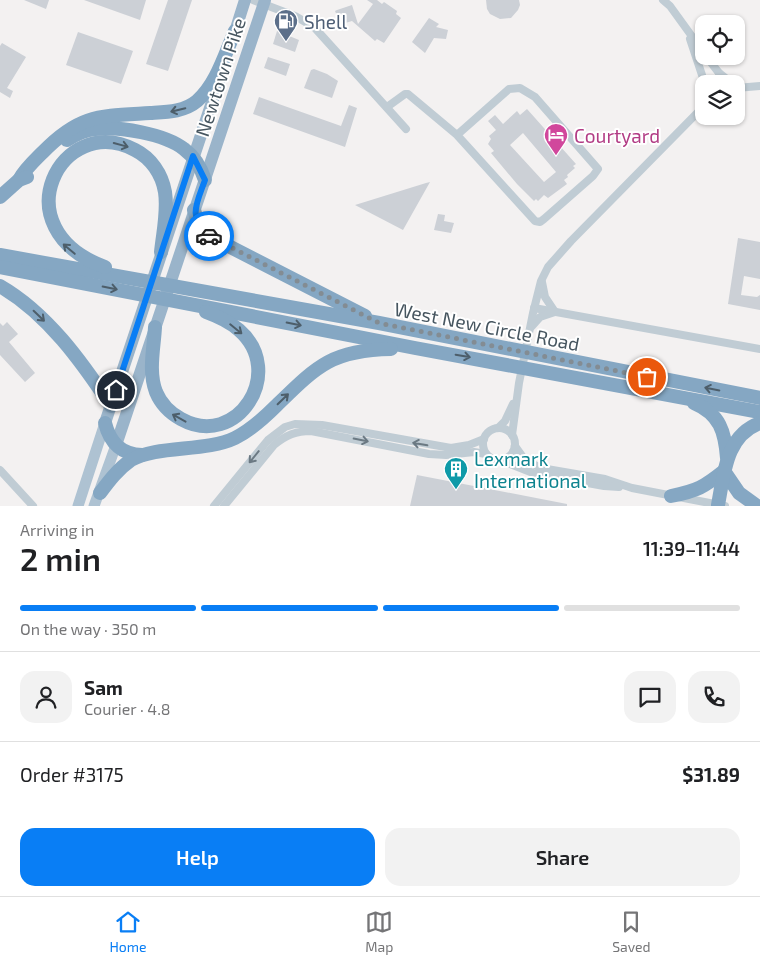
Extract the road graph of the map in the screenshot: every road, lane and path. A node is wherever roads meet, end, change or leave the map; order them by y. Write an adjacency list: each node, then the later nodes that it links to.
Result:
1 (245, 0): 4 (highway, Newtown Pike)
2 (663, 0): 5 (street)
3 (261, 1): 13 (street); 19 (highway, Newtown Pike)
4 (236, 31): 17 (highway, Newtown Pike); 18 (highway, one-way to 18)
5 (689, 35): 6 (street); 9 (street)
6 (695, 42)
7 (713, 65): 8 (street)
8 (719, 73): 10 (street)
9 (702, 75)
10 (722, 75)
11 (745, 86): 12 (street)
12 (760, 86)
13 (387, 107): 15 (street); 16 (street)
14 (695, 114): 25 (street)
15 (406, 130)
16 (457, 135): 16 (street)
17 (193, 156): 18 (highway); 19 (highway); 22 (highway, Newtown Pike)
18 (19, 180): 20 (highway)
19 (205, 180): 21 (highway, Newtown Pike)
20 (0, 197)
21 (194, 210): 31 (highway); 32 (highway, Newtown Pike)
22 (161, 252): 26 (highway, one-way to 22); 39 (highway, Newtown Pike)
23 (0, 255): 26 (highway, West New Circle Road)
24 (0, 267): 28 (highway, West New Circle Road, one-way to 28)
25 (541, 280): 29 (street); 30 (street)
26 (145, 282): 31 (highway, West New Circle Road)
27 (0, 286): 39 (highway, one-way to 39)
28 (177, 300): 32 (highway, one-way to 32); 34 (highway, West New Circle Road, one-way to 34)
29 (534, 308): 30 (street); 33 (street)
30 (555, 312): 33 (street); 35 (street)
31 (379, 323): 38 (highway, West New Circle Road, one-way to 31)
32 (155, 327): 48 (highway, Newtown Pike)
33 (529, 335): 36 (street)
34 (415, 348): 37 (highway, West New Circle Road, one-way to 37); 51 (highway, one-way to 34)
35 (760, 349)
36 (519, 382): 43 (street); 46 (street)
37 (677, 396): 40 (highway, West New Circle Road); 44 (highway)
38 (760, 398)
39 (111, 406): 41 (highway, Newtown Pike)
40 (760, 412)
41 (105, 423): 48 (highway); 60 (main road, Newtown Pike)
42 (760, 423): 45 (highway)
43 (498, 428): 46 (street); 47 (street)
44 (723, 431): 45 (highway); 53 (highway)
45 (742, 434): 53 (highway)
46 (512, 436): 49 (street)
47 (484, 439): 50 (street); 61 (street, one-way to 61)
48 (116, 445): 51 (highway); 57 (main road, Newtown Pike)
49 (515, 446): 52 (street); 55 (street)
50 (486, 454): 52 (street); 62 (street, one-way to 50)
51 (146, 455): 57 (highway)
52 (500, 460): 55 (street)
53 (726, 465): 56 (highway); 58 (highway); 63 (highway)
54 (0, 470): 59 (street)
55 (632, 488): 56 (street)
56 (671, 496): 58 (street)
57 (97, 500)
58 (722, 505)
59 (33, 506)
60 (78, 506)
61 (214, 506)
62 (224, 506)
63 (757, 506)

